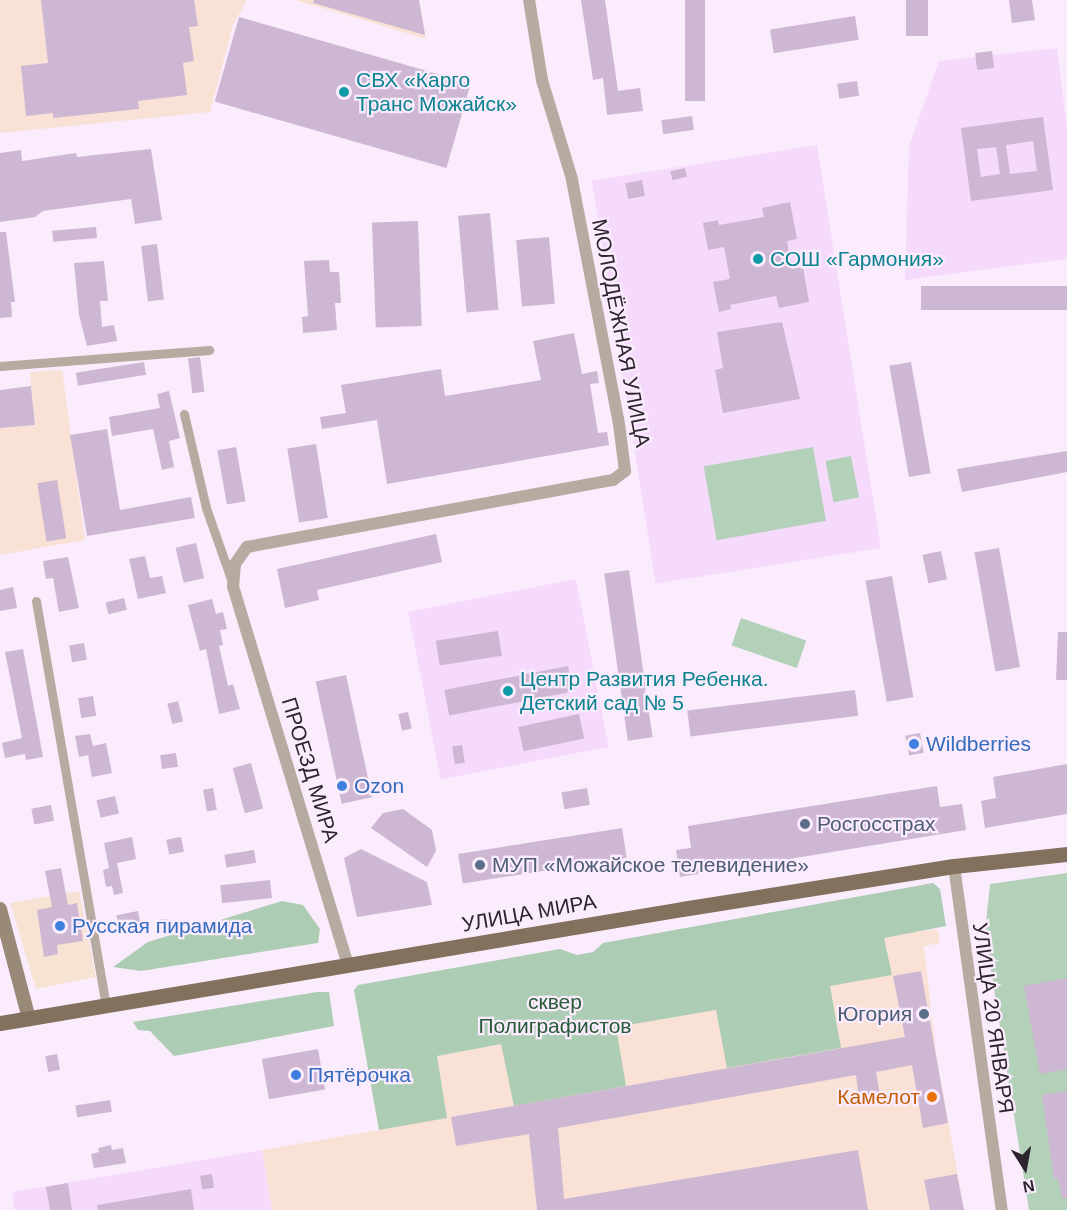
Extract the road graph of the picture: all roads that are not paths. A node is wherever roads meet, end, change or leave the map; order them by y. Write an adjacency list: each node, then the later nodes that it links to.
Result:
1 (529, 0): 5 (street, МОЛОДЁЖНАЯ УЛИЦА)
2 (209, 350): 3 (street)
3 (0, 366)
4 (184, 414): 6 (street, ПРОЕЗД МИРА)
5 (247, 547): 6 (street, ПРОЕЗД МИРА)
6 (233, 587): 11 (street, ПРОЕЗД МИРА)
7 (36, 601): 12 (street)
8 (1067, 854): 9 (main road, УЛИЦА МИРА)
9 (954, 866): 11 (main road, УЛИЦА МИРА); 15 (street, УЛИЦА 20 ЯНВАРЯ)
10 (0, 909): 13 (main road)
11 (348, 965): 12 (main road, УЛИЦА МИРА)
12 (106, 1006): 13 (main road, УЛИЦА МИРА)
13 (29, 1019): 14 (main road, УЛИЦА МИРА)
14 (0, 1023)
15 (1002, 1210)

